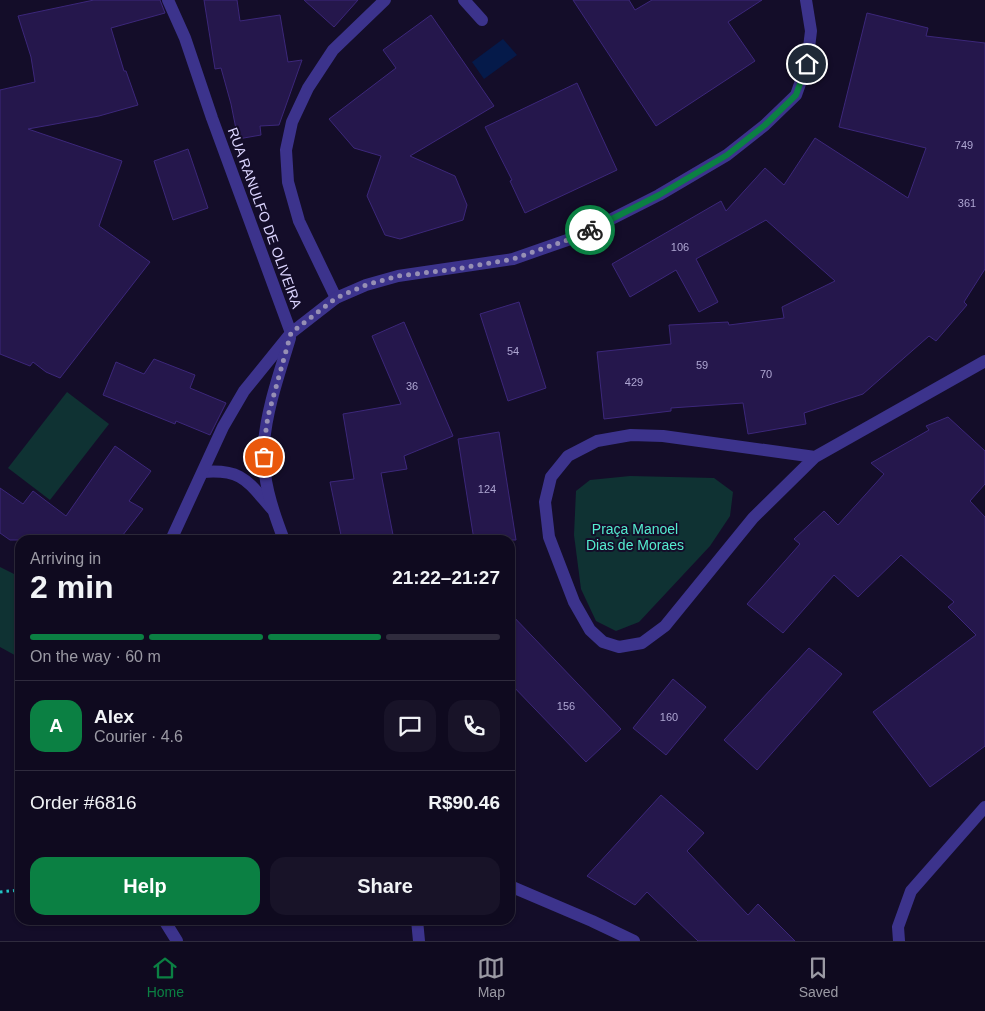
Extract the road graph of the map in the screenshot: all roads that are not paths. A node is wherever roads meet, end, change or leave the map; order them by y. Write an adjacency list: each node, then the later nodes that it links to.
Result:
1 (168, 0): 7 (street, RUA RANULFO DE OLIVEIRA)
2 (385, 0): 6 (street)
3 (464, 0): 5 (street)
4 (806, 0): 6 (street)
5 (482, 20)
6 (336, 298): 7 (street)
7 (291, 333): 10 (street); 11 (street)
8 (985, 361): 9 (street)
9 (815, 457): 9 (street)
10 (203, 472): 11 (street); 12 (street)
11 (272, 509): 13 (street)
12 (173, 535)
13 (282, 535)
14 (985, 807): 21 (street)
15 (515, 888): 20 (street)
16 (167, 925): 18 (street)
17 (417, 925): 19 (street)
18 (177, 941)
19 (419, 941)
20 (634, 941)
21 (899, 941)

